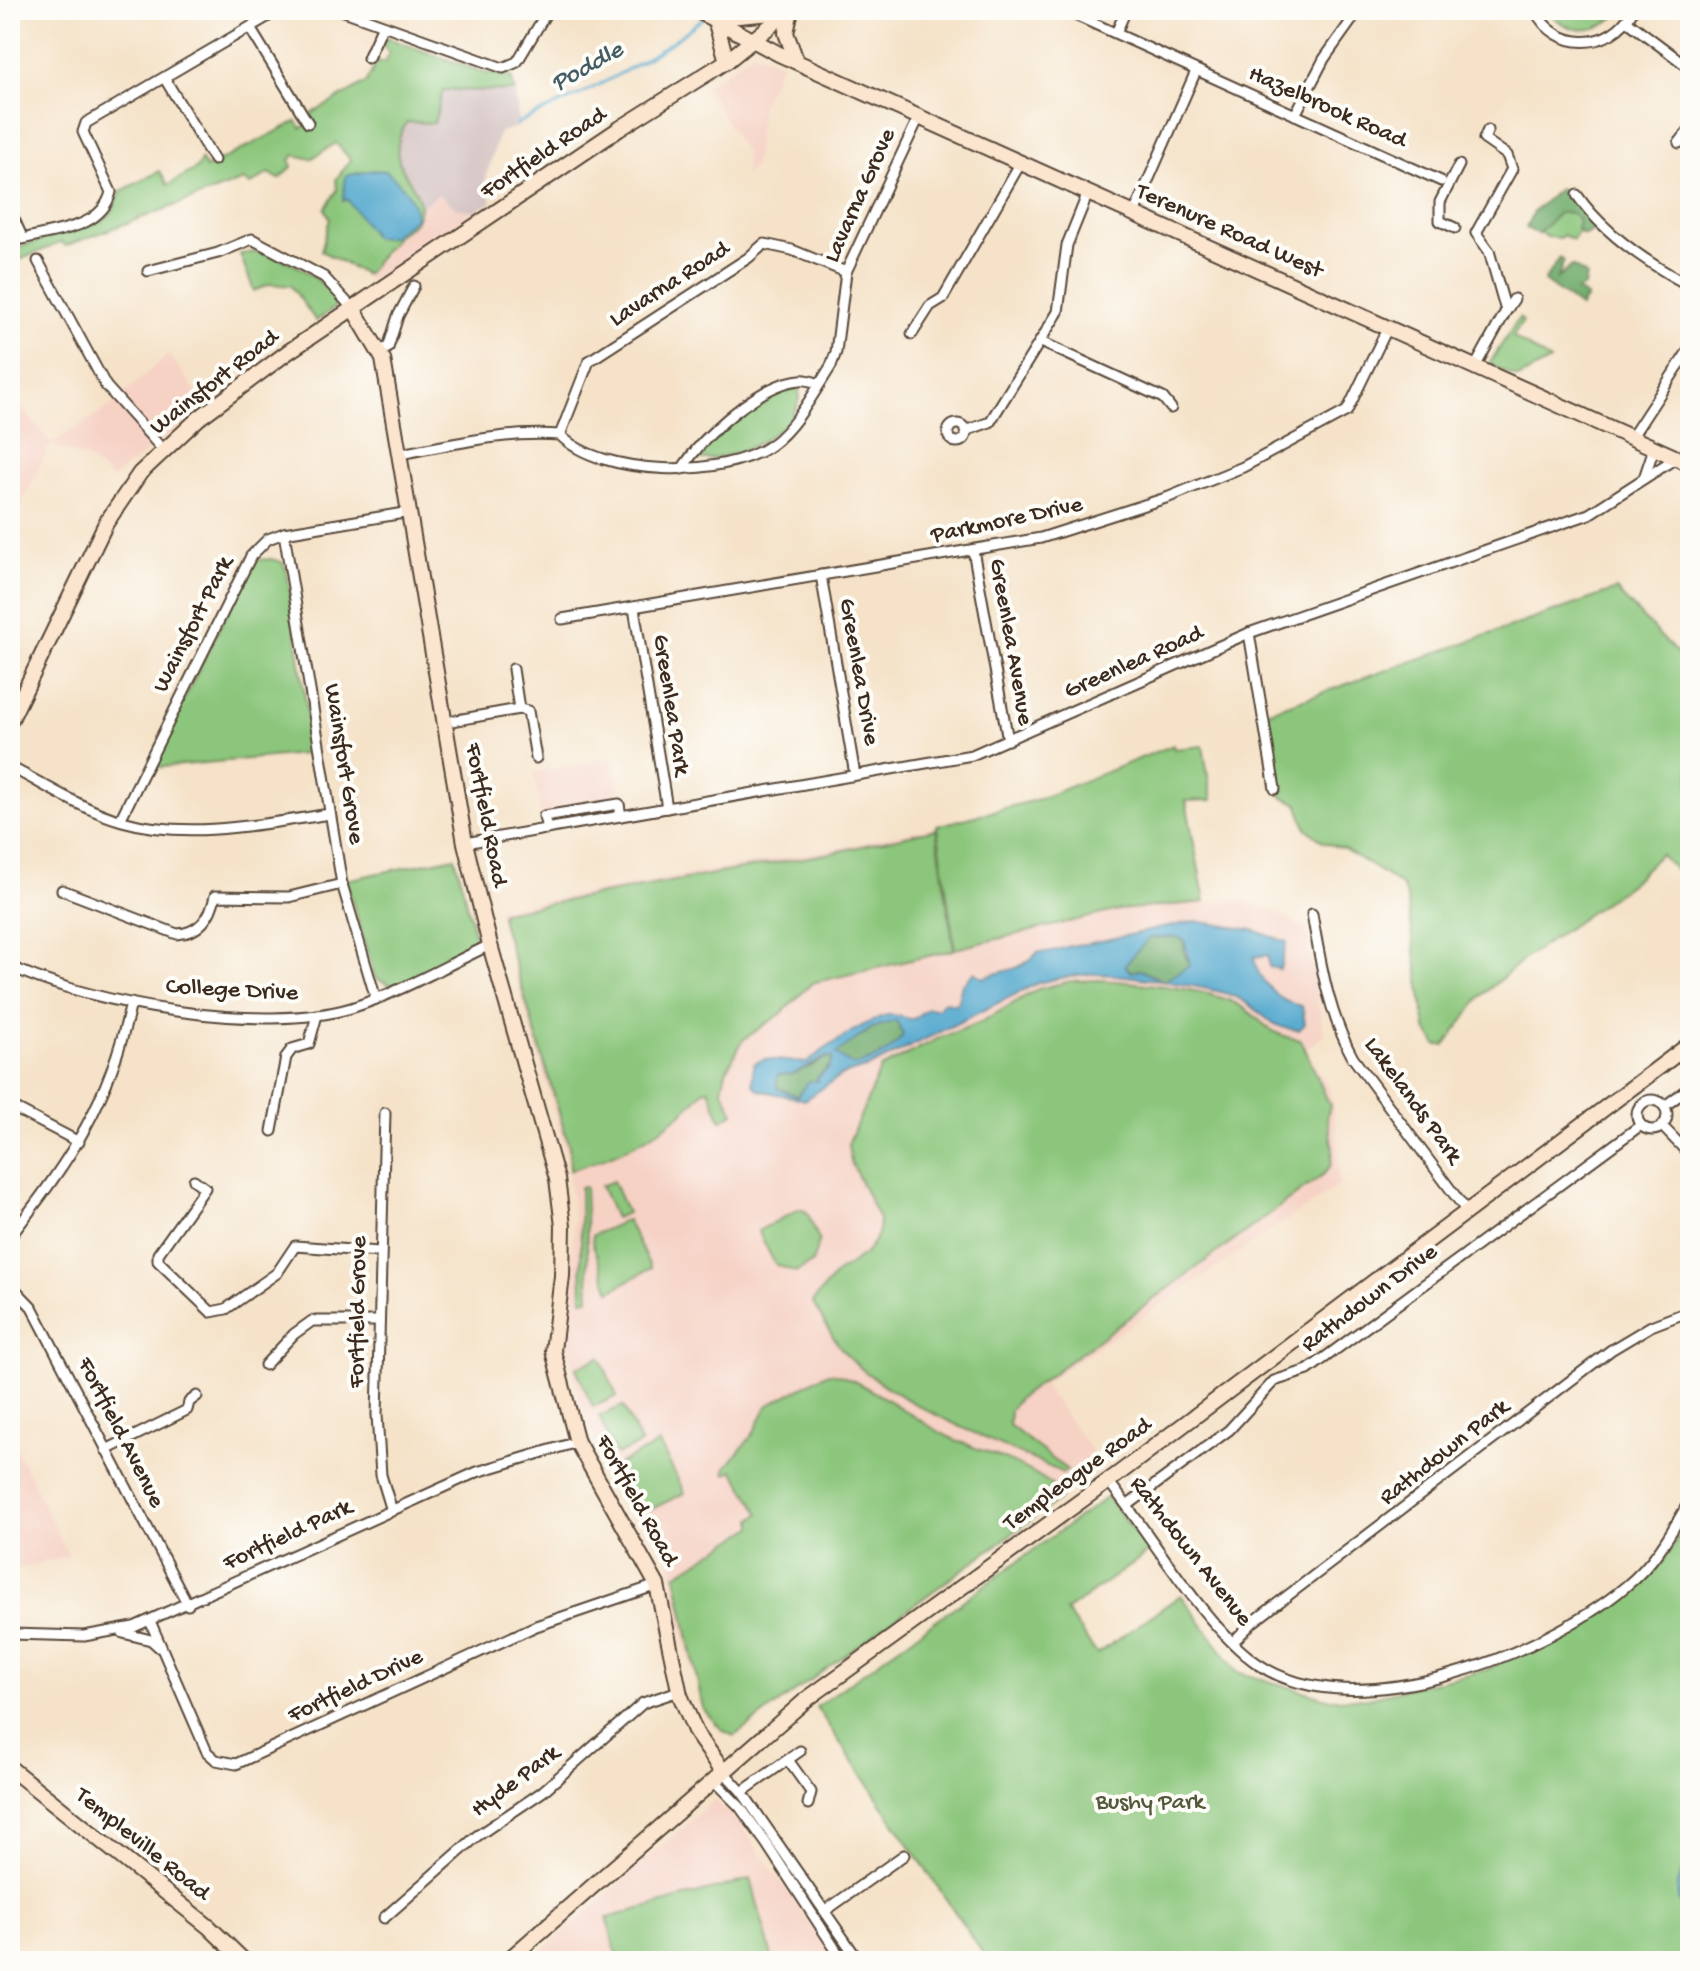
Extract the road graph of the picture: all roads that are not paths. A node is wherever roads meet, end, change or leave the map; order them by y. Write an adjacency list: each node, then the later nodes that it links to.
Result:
1 (279, 10): 14 (street)
2 (341, 10): 13 (street)
3 (548, 10): 13 (street)
4 (697, 10): 11 (main road, Terenure Road West)
5 (790, 10): 11 (main road); 16 (main road, Fortfield Road); 18 (main road)
6 (1064, 10): 15 (street, Hazelbrook Road)
7 (1126, 10): 15 (street)
8 (1535, 10): 12 (street)
9 (1633, 10): 12 (street)
10 (1353, 12): 23 (street)
11 (713, 19): 16 (main road, Terenure Road West); 19 (main road)
12 (1627, 21): 20 (street)
13 (382, 27): 17 (street)
14 (250, 28): 22 (street); 25 (street)
15 (1116, 33): 21 (street, Hazelbrook Road)
16 (751, 40): 18 (main road, Terenure Road West); 19 (main road, Fortfield Road)
17 (368, 58)
18 (796, 60): 24 (main road, Terenure Road West)
19 (727, 61): 44 (main road, Fortfield Road)
20 (1687, 66)
21 (1196, 71): 23 (street, Hazelbrook Road); 35 (street)
22 (165, 79): 29 (street); 36 (street)
23 (1295, 115): 32 (street, Hazelbrook Road)
24 (919, 117): 30 (main road, Terenure Road West); 40 (street, Lavarna Grove)
25 (308, 123)
26 (1690, 129): 28 (street)
27 (1488, 130): 45 (street)
28 (1679, 143)
29 (214, 160)
30 (1020, 164): 33 (main road, Terenure Road West); 47 (street)
31 (1459, 165): 37 (street)
32 (1441, 181)
33 (1088, 193): 35 (main road, Terenure Road West); 48 (street)
34 (1577, 195): 42 (street)
35 (1134, 213): 46 (main road, Terenure Road West)
36 (13, 217)
37 (1455, 228)
38 (38, 261): 58 (street)
39 (148, 271): 44 (street)
40 (846, 272): 52 (street, Lavarna Grove); 55 (street, Lavarna Road)
41 (414, 286): 50 (street)
42 (1690, 286)
43 (1514, 299): 45 (street)
44 (354, 310): 50 (main road, Fortfield Road); 58 (main road, Wainsfort Road)
45 (1506, 311): 51 (street)
46 (1388, 327): 51 (main road, Terenure Road West); 65 (street, Parkmore Drive)
47 (912, 334)
48 (1041, 342): 53 (street); 54 (street)
49 (1690, 348): 56 (street)
50 (379, 350): 59 (main road, Fortfield Road)
51 (1475, 367): 56 (main road, Terenure Road West)
52 (819, 384): 61 (street, Lavarna Grove); 61 (street)
53 (1171, 408)
54 (965, 431)
55 (560, 435): 59 (street, Lavarna Grove); 61 (street, Lavarna Grove)
56 (1631, 438): 57 (main road, Terenure Road West)
57 (1654, 448): 60 (main road, Terenure Road West); 62 (street)
58 (164, 451): 72 (main road, Wainsfort Road)
59 (400, 454): 63 (main road, Fortfield Road)
60 (1683, 461): 62 (street, Greenlea Road)
61 (682, 469)
62 (1643, 481): 69 (street, Greenlea Road)
63 (410, 512): 64 (street, Wainsfort Park); 73 (main road, Fortfield Road)
64 (284, 533): 80 (street, Wainsfort Grove); 81 (street, Wainsfort Park)
65 (973, 550): 66 (street, Parkmore Drive); 74 (street, Greenlea Avenue)
66 (821, 575): 67 (street, Parkmore Drive); 77 (street, Greenlea Drive)
67 (634, 608): 68 (street, Parkmore Drive); 79 (street, Greenlea Park)
68 (562, 619)
69 (1249, 633): 74 (street, Greenlea Road); 78 (street)
70 (513, 669): 71 (street)
71 (519, 709): 73 (street); 75 (street)
72 (10, 721)
73 (446, 722): 82 (main road, Fortfield Road)
74 (1008, 740): 77 (street, Greenlea Road)
75 (536, 758)
76 (10, 767): 81 (street)
77 (855, 775): 79 (street, Greenlea Road)
78 (1275, 789)
79 (667, 808): 82 (street, Greenlea Road)
80 (330, 814): 81 (street); 83 (street, Wainsfort Grove)
81 (120, 820)
82 (465, 843): 86 (main road, Fortfield Road)
83 (342, 884): 84 (street); 88 (street, Wainsfort Grove)
84 (62, 890)
85 (1312, 914): 102 (street, Lakelands Park)
86 (490, 945): 88 (street, College Drive); 110 (main road, Fortfield Road)
87 (10, 966): 89 (street, College Drive)
88 (376, 999): 90 (street, College Drive)
89 (131, 1003): 90 (street, College Drive); 99 (street)
90 (317, 1015): 98 (street)
91 (1690, 1044): 102 (main road, Templeogue Road)
92 (1690, 1087): 94 (street, Rathdown Drive)
93 (10, 1106): 99 (street)
94 (1665, 1106): 96 (street, Rathdown Drive); 97 (street)
95 (385, 1113): 104 (street, Fortfield Grove)
96 (1641, 1125): 97 (street); 114 (street, Rathdown Drive)
97 (1662, 1126): 100 (street)
98 (272, 1131)
99 (79, 1142): 103 (street)
100 (1690, 1155)
101 (194, 1180): 104 (street)
102 (1468, 1213): 112 (main road, Templeogue Road)
103 (10, 1237)
104 (380, 1252): 107 (street, Fortfield Grove)
105 (10, 1284): 111 (street, Fortfield Avenue)
106 (1690, 1311): 121 (street, Rathdown Park)
107 (379, 1321): 108 (street); 115 (street, Fortfield Grove)
108 (265, 1365)
109 (197, 1396): 111 (street)
110 (577, 1442): 115 (street, Fortfield Park); 116 (main road, Fortfield Road)
111 (106, 1450): 117 (street, Fortfield Avenue)
112 (1108, 1481): 114 (street, Rathdown Avenue); 127 (main road, Templeogue Road)
113 (1690, 1500): 121 (street, Rathdown Avenue)
114 (1128, 1505): 121 (street, Rathdown Avenue)
115 (392, 1511): 117 (street, Fortfield Park)
116 (657, 1585): 122 (street, Fortfield Drive); 123 (main road, Fortfield Road)
117 (188, 1605): 118 (street, Fortfield Park)
118 (150, 1621): 119 (street, Fortfield Park); 122 (street, Fortfield Drive)
119 (117, 1632): 120 (street, Fortfield Park); 122 (street)
120 (10, 1634)
121 (1234, 1641)
122 (162, 1650)
123 (679, 1691): 127 (main road, Fortfield Road); 132 (street, Hyde Park)
124 (800, 1751): 125 (street)
125 (788, 1760): 128 (street); 129 (street)
126 (10, 1768): 133 (main road, Templeville Road)
127 (718, 1776): 128 (street); 134 (main road, Templeogue Road); 135 (street)
128 (742, 1792): 131 (street)
129 (808, 1804)
130 (904, 1855): 131 (street)
131 (825, 1911): 136 (street)
132 (384, 1918)
133 (244, 1961)
134 (507, 1961)
135 (843, 1961)
136 (859, 1961)

